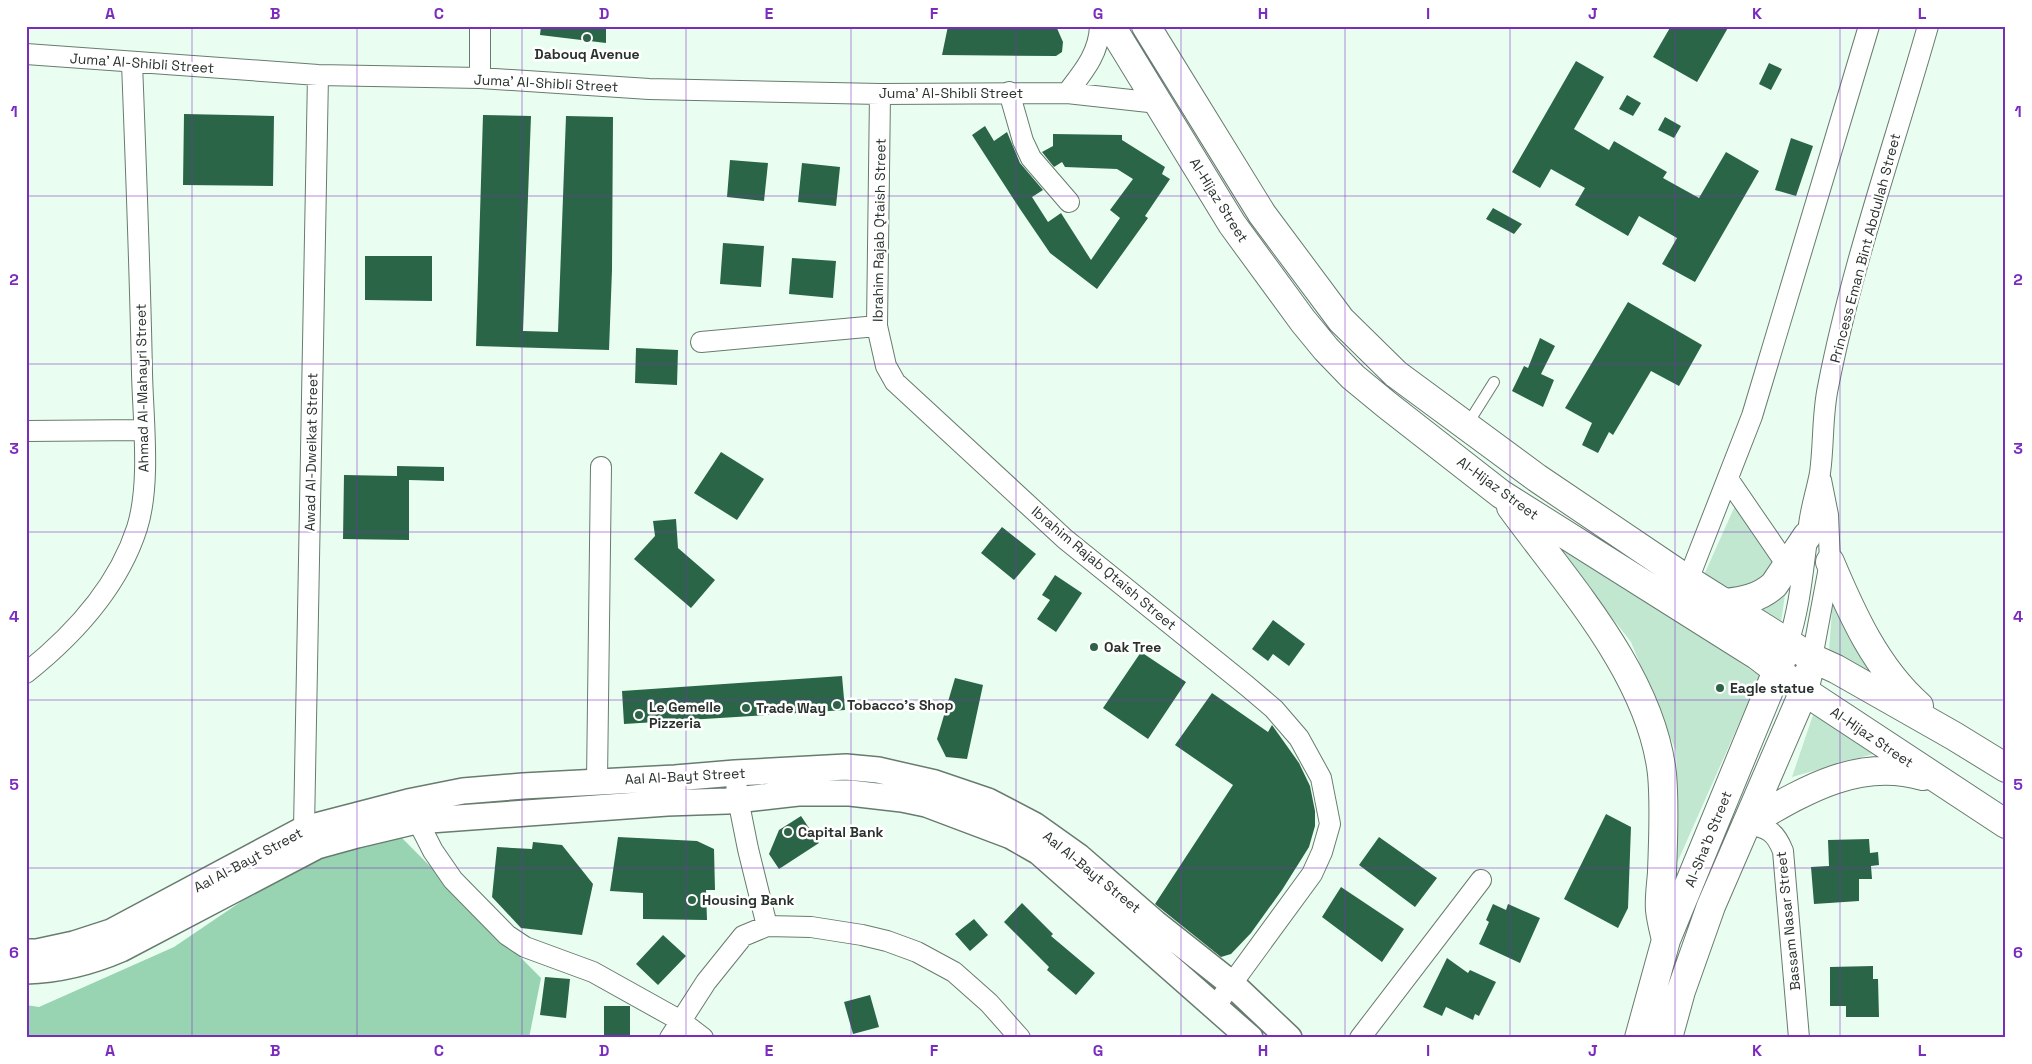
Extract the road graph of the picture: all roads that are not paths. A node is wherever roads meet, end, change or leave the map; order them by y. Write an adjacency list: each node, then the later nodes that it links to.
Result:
1 (480, 26): 10 (street)
2 (1100, 26): 12 (street)
3 (1111, 26): 14 (main road, Al-Hijaz Street)
4 (1146, 26): 19 (main road, Al-Hijaz Street)
5 (1869, 26): 24 (street)
6 (1928, 26): 23 (street, Princess Eman Bint Abdullah Street)
7 (26, 54): 8 (street, Juma' Al-Shibli Street)
8 (132, 63): 9 (street, Juma' Al-Shibli Street); 20 (street, Ahmad Al-Mahayri Street)
9 (318, 76): 10 (street, Juma' Al-Shibli Street); 45 (street, Awad Al-Dweikat Street)
10 (480, 78): 13 (street, Juma' Al-Shibli Street)
11 (1010, 92): 12 (street, Juma' Al-Shibli Street); 13 (street, Juma' Al-Shibli Street); 15 (street)
12 (1067, 93): 14 (street, Juma' Al-Shibli Street)
13 (880, 94): 16 (street, Ibrahim Rajab Qtaish Street)
14 (1158, 103): 25 (main road, Al-Hijaz Street)
15 (1069, 202)
16 (877, 326): 17 (street); 51 (street, Ibrahim Rajab Qtaish Street)
17 (701, 342)
18 (1494, 382): 19 (lane)
19 (1467, 426): 29 (main road, Al-Hijaz Street)
20 (144, 430): 21 (street); 34 (street, Ahmad Al-Mahayri Street)
21 (26, 431)
22 (601, 467): 40 (street)
23 (1820, 474): 26 (street, Princess Eman Bint Abdullah Street); 27 (street, Princess Eman Bint Abdullah Street)
24 (1728, 479): 28 (street); 29 (street)
25 (1501, 494): 33 (main road, Al-Hijaz Street); 48 (main road)
26 (1807, 536): 28 (main road); 31 (street, Princess Eman Bint Abdullah Street)
27 (1830, 562): 32 (street, Princess Eman Bint Abdullah Street); 36 (main road)
28 (1787, 564): 30 (main road)
29 (1688, 580): 30 (main road, Al-Hijaz Street)
30 (1725, 603): 31 (main road, Al-Hijaz Street)
31 (1788, 643): 32 (main road, Al-Hijaz Street); 33 (main road, Al-Sha'b Street)
32 (1812, 658): 35 (main road, Al-Sha'b Street); 36 (main road, Al-Hijaz Street)
33 (1778, 672): 35 (main road, Al-Hijaz Street); 48 (main road, Al-Sha'b Street)
34 (26, 673)
35 (1804, 691): 39 (main road, Al-Hijaz Street); 43 (main road, Al-Sha'b Street)
36 (1954, 736): 37 (main road, Al-Hijaz Street)
37 (2006, 768)
38 (735, 773): 40 (street, Aal Al-Bayt Street); 41 (street); 51 (street, Aal Al-Bayt Street)
39 (1936, 779): 43 (main road); 44 (main road, Al-Hijaz Street)
40 (597, 781): 42 (street, Aal Al-Bayt Street)
41 (738, 799): 42 (street, Aal Al-Bayt Street); 47 (street); 52 (street, Aal Al-Bayt Street)
42 (412, 811): 45 (street, Aal Al-Bayt Street); 50 (street, Aal Al-Bayt Street); 53 (street)
43 (1747, 824): 61 (main road, Al-Sha'b Street); 62 (street, Bassam Nasar Street)
44 (2006, 824)
45 (304, 829): 49 (street, Aal Al-Bayt Street)
46 (1482, 880): 59 (street)
47 (768, 926): 53 (street); 56 (street)
48 (1666, 940): 60 (main road, Al-Sha'b Street)
49 (26, 952)
50 (26, 971)
51 (1232, 984): 52 (street, Ibrahim Rajab Qtaish Street); 58 (street, Aal Al-Bayt Street)
52 (1214, 1008): 57 (street, Aal Al-Bayt Street)
53 (681, 1021): 54 (street); 55 (street)
54 (670, 1038)
55 (703, 1038)
56 (1020, 1038)
57 (1250, 1038)
58 (1289, 1038)
59 (1360, 1038)
60 (1639, 1038)
61 (1668, 1038)
62 (1799, 1038)

